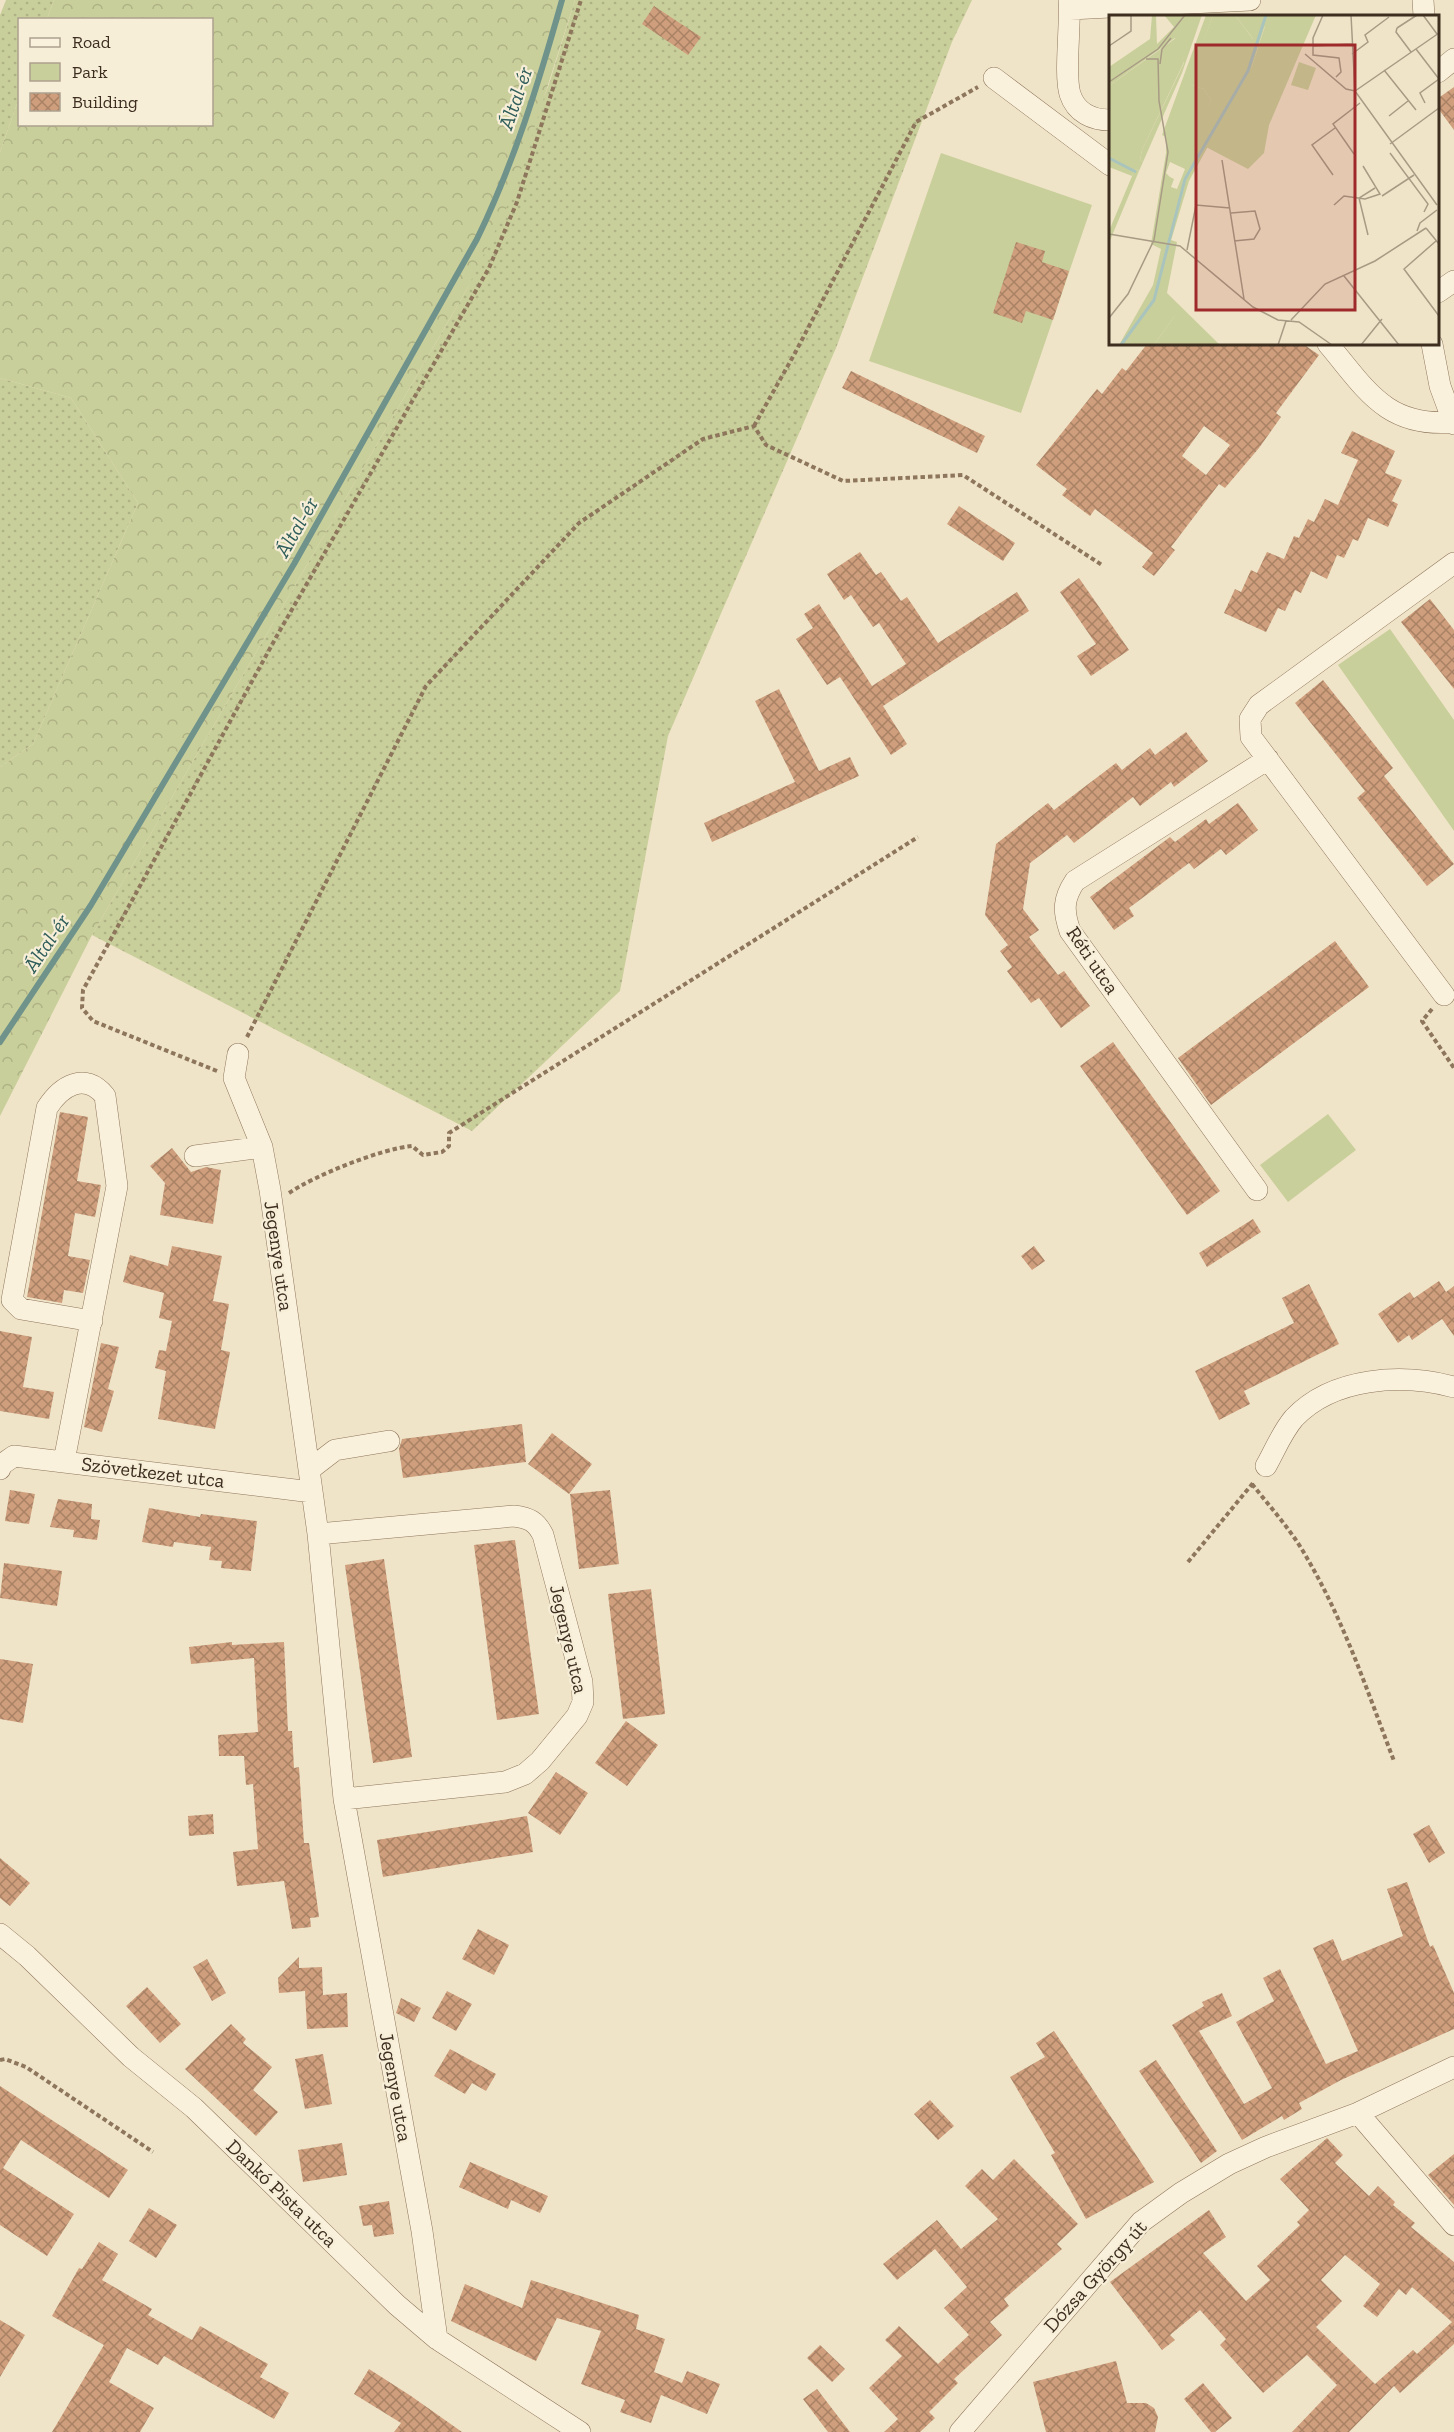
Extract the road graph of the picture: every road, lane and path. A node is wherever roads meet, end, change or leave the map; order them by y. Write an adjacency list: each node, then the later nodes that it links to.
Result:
1 (581, 0): 24 (path)
2 (1250, 0): 4 (street)
3 (1423, 0): 5 (street)
4 (1070, 5): 9 (street)
5 (1424, 15)
6 (1454, 60): 7 (street)
7 (1439, 71)
8 (994, 78): 10 (street); 16 (path)
9 (1109, 120)
10 (1109, 164)
11 (1454, 281): 12 (street)
12 (1439, 291)
13 (1329, 345): 15 (street)
14 (1432, 345): 15 (street)
15 (1454, 423)
16 (754, 426): 18 (path); 22 (path)
17 (1454, 563): 19 (street)
18 (1102, 565)
19 (1268, 759): 21 (street); 27 (street, Réti utca)
20 (918, 837): 28 (path)
21 (1444, 995): 23 (path)
22 (238, 1054): 24 (street)
23 (1454, 1068)
24 (234, 1078): 25 (street, Jegenye utca)
25 (262, 1147): 26 (street); 28 (street, Jegenye utca)
26 (195, 1156)
27 (1257, 1190)
28 (272, 1207): 36 (street, Jegenye utca)
29 (6, 1283): 30 (street); 30 (street)
30 (92, 1321): 33 (street)
31 (1454, 1387): 34 (street)
32 (389, 1441): 36 (street)
33 (64, 1461): 35 (street, Szövetkezet utca); 38 (street, Szövetkezet utca)
34 (1266, 1466): 37 (path)
35 (0, 1469)
36 (309, 1470): 38 (street, Jegenye utca)
37 (1252, 1484): 40 (path); 41 (path)
38 (312, 1492): 39 (street, Jegenye utca)
39 (318, 1534): 42 (street, Jegenye utca); 42 (street, Jegenye utca)
40 (1188, 1562)
41 (1394, 1761)
42 (344, 1799): 49 (street, Jegenye utca)
43 (0, 1934): 49 (street, Dankó Pista utca)
44 (0, 2060): 47 (path)
45 (1454, 2067): 46 (street, Dózsa György út)
46 (1358, 2113): 48 (street); 51 (street, Dózsa György út)
47 (153, 2152)
48 (1454, 2225)
49 (437, 2340): 50 (street, Dankó Pista utca)
50 (580, 2432)
51 (960, 2432)

